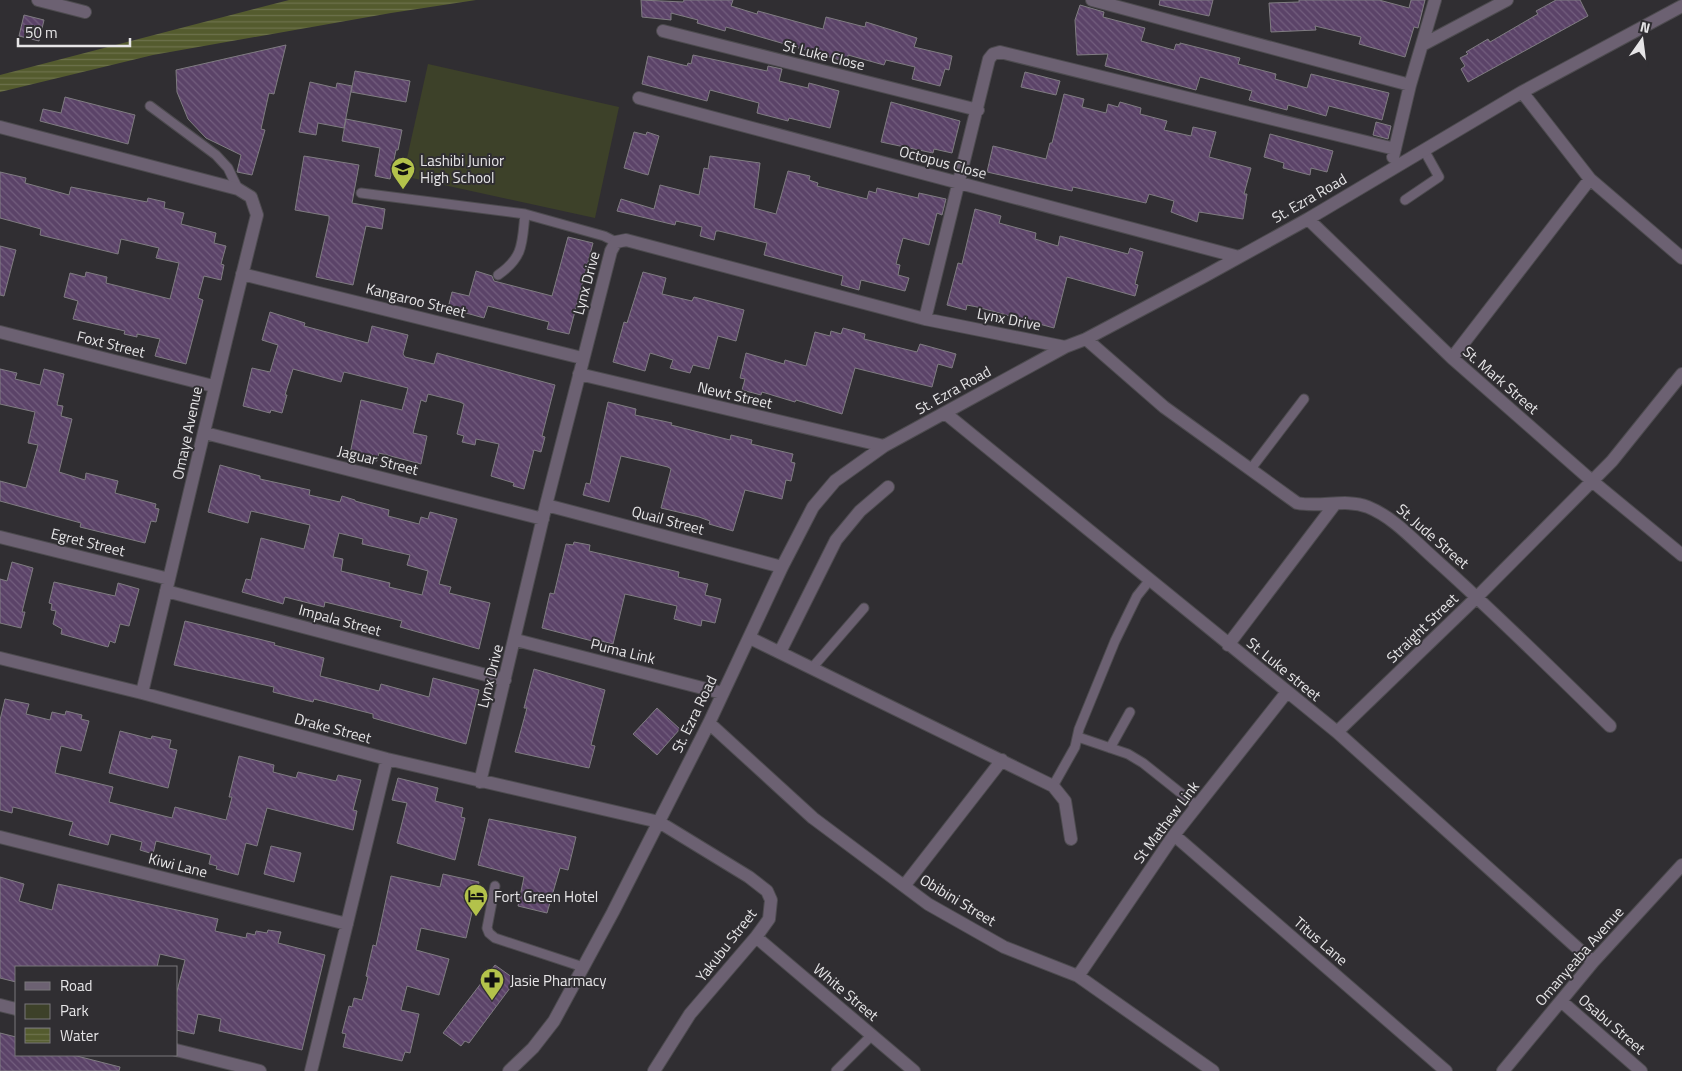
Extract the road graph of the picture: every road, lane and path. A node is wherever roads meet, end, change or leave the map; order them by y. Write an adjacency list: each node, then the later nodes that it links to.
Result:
1 (38, 0): 6 (street)
2 (1092, 0): 9 (street)
3 (1435, 0): 8 (street)
4 (1507, 0): 8 (street)
5 (1682, 6): 10 (street, St. Ezra Road)
6 (85, 12)
7 (663, 31): 13 (street, St Luke Close)
8 (1424, 44): 9 (street)
9 (1410, 85): 15 (street)
10 (1522, 92): 16 (street, St. Ezra Road); 18 (street)
11 (639, 98): 19 (street, Octopus Close)
12 (150, 106): 20 (lane)
13 (978, 110): 15 (street); 19 (street)
14 (0, 127): 20 (street)
15 (1395, 149): 17 (street)
16 (1424, 150): 17 (street, St. Ezra Road); 22 (lane)
17 (1391, 169): 24 (street, St. Ezra Road)
18 (1590, 179): 27 (street); 35 (street)
19 (959, 183): 26 (street, Octopus Close); 30 (street)
20 (238, 189): 28 (street, Omaye Avenue)
21 (361, 193): 23 (lane)
22 (1405, 200)
23 (525, 214): 25 (lane); 29 (lane)
24 (1308, 219): 26 (street, St. Ezra Road); 35 (street, St. Mark Street)
25 (616, 242): 30 (street, Lynx Drive); 34 (street, Lynx Drive)
26 (1239, 257): 32 (street, St. Ezra Road)
27 (1682, 258)
28 (242, 274): 34 (street, Kangaroo Street); 38 (street, Omaye Avenue)
29 (498, 275)
30 (925, 319): 33 (street, Lynx Drive)
31 (0, 332): 38 (street, Foxt Street)
32 (1086, 339): 33 (street, St. Ezra Road); 43 (street, St. Jude Street)
33 (1065, 347): 40 (street, St. Ezra Road)
34 (582, 358): 36 (street, Lynx Drive)
35 (1452, 358): 44 (street, St. Mark Street)
36 (579, 374): 42 (street, Newt Street); 47 (street, Lynx Drive)
37 (1682, 374): 44 (street, Straight Street)
38 (213, 386): 41 (street, Omaye Avenue)
39 (1304, 399): 43 (lane)
40 (944, 413): 42 (street, St. Ezra Road); 52 (street, St. Luke street)
41 (205, 433): 48 (street, Jaguar Street); 53 (street, Omaye Avenue)
42 (884, 446): 51 (street, St. Ezra Road)
43 (1250, 470): 46 (street, St. Jude Street)
44 (1592, 481): 50 (street, St. Mark Street); 54 (street, Straight Street)
45 (888, 487): 59 (street)
46 (1335, 504): 54 (street, St. Jude Street); 58 (street)
47 (546, 505): 48 (street, Lynx Drive); 51 (street, Quail Street)
48 (543, 519): 57 (street, Lynx Drive)
49 (0, 537): 53 (street, Egret Street)
50 (1682, 555)
51 (782, 567): 56 (street, St. Ezra Road)
52 (1149, 580): 58 (street, St. Luke street); 70 (lane)
53 (167, 585): 62 (street, Impala Street); 63 (street, Omaye Avenue)
54 (1478, 597): 68 (street, St. Jude Street); 69 (street, Straight Street)
55 (864, 608): 61 (lane)
56 (750, 638): 59 (street); 65 (street, St. Ezra Road)
57 (516, 640): 62 (street, Lynx Drive); 65 (street, Puma Link)
58 (1228, 645): 64 (street, St. Luke street)
59 (780, 652): 61 (street)
60 (0, 658): 63 (street, Drake Street)
61 (812, 668): 73 (street)
62 (505, 680): 74 (street, Lynx Drive)
63 (142, 692): 72 (street, Drake Street)
64 (1287, 692): 69 (street, St. Luke street); 76 (street, St Mathew Link)
65 (722, 693): 67 (street, St. Ezra Road)
66 (1130, 712): 71 (lane)
67 (709, 723): 77 (street, St. Ezra Road); 83 (street, Obibini Street)
68 (1610, 726)
69 (1337, 732): 86 (street, St. Luke street)
70 (1078, 737): 71 (lane); 75 (lane)
71 (1110, 748): 76 (lane)
72 (387, 759): 74 (street, Drake Street); 84 (street)
73 (1002, 760): 75 (street); 83 (street)
74 (480, 782): 77 (street, Drake Street)
75 (1052, 786): 80 (street)
76 (1197, 806): 78 (street, St Mathew Link)
77 (659, 822): 85 (street, Yakubu Street); 87 (street, St. Ezra Road)
78 (1174, 835): 88 (street, St Mathew Link); 101 (street, Titus Lane)
79 (0, 837): 84 (street, Kiwi Lane)
80 (1071, 839)
81 (1682, 865): 86 (street, Omanyeaba Avenue)
82 (495, 886): 87 (lane)
83 (904, 886): 88 (street, Obibini Street)
84 (347, 924): 95 (street)
85 (756, 937): 92 (street, White Street); 97 (street, Yakubu Street)
86 (1594, 962): 89 (street, Omanyeaba Avenue)
87 (583, 967): 96 (street, St. Ezra Road)
88 (1078, 976): 100 (street, Obibini Street)
89 (1561, 1001): 102 (street, Omanyeaba Avenue); 103 (street, Osabu Street)
90 (0, 1005): 91 (street)
91 (15, 1009)
92 (872, 1035): 98 (lane); 99 (street, White Street)
93 (178, 1050): 94 (street)
94 (260, 1071)
95 (312, 1071)
96 (509, 1071)
97 (654, 1071)
98 (836, 1071)
99 (914, 1071)
100 (1212, 1071)
101 (1446, 1071)
102 (1503, 1071)
103 (1641, 1071)

